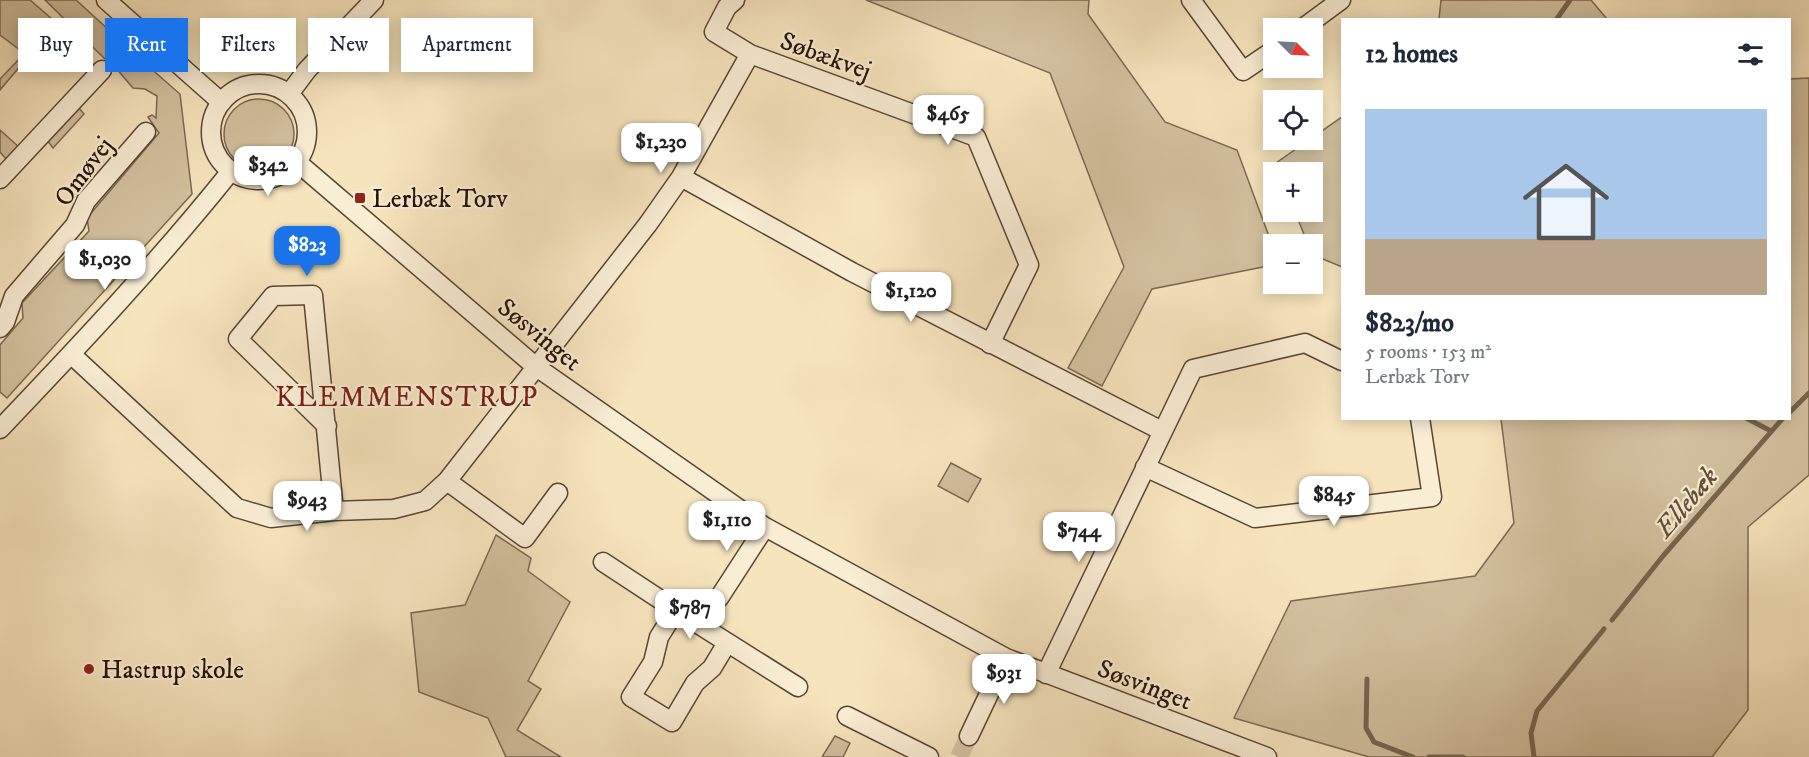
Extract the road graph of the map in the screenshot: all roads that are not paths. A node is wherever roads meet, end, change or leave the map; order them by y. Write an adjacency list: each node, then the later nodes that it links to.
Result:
1 (374, 0): 10 (street)
2 (735, 0): 7 (street, Søbækvej)
3 (1191, 0): 8 (street)
4 (1341, 0): 6 (street)
5 (114, 3): 11 (street)
6 (1317, 18)
7 (750, 54): 15 (street, Søbækvej); 18 (street, Søbækvej)
8 (1263, 57)
9 (102, 70): 16 (street, Omøvej)
10 (289, 94): 11 (street); 13 (street)
11 (221, 102): 14 (street)
12 (146, 132): 17 (street, Omøvej)
13 (297, 162): 14 (street); 21 (street, Søsvinget)
14 (231, 171): 19 (street)
15 (681, 177): 18 (street); 21 (street, Søbækvej)
16 (0, 179)
17 (0, 328)
18 (990, 344): 25 (street)
19 (72, 355): 23 (street); 29 (street)
20 (1341, 361): 25 (street)
21 (536, 366): 27 (street); 30 (street, Søsvinget)
22 (1420, 420): 26 (street)
23 (1, 425)
24 (327, 426): 24 (street); 29 (street)
25 (1162, 431): 26 (street)
26 (1145, 467): 36 (street)
27 (447, 481): 28 (street); 29 (street)
28 (558, 493)
29 (334, 512)
30 (765, 527): 32 (street); 35 (street, Søsvinget)
31 (603, 561): 33 (street)
32 (719, 598)
33 (676, 610): 34 (street); 34 (street)
34 (727, 643): 37 (street)
35 (1006, 658): 36 (street, Søsvinget); 39 (street)
36 (1046, 674): 41 (street, Søsvinget)
37 (798, 687)
38 (847, 716): 40 (street)
39 (969, 736)
40 (928, 757)
41 (1267, 757)

